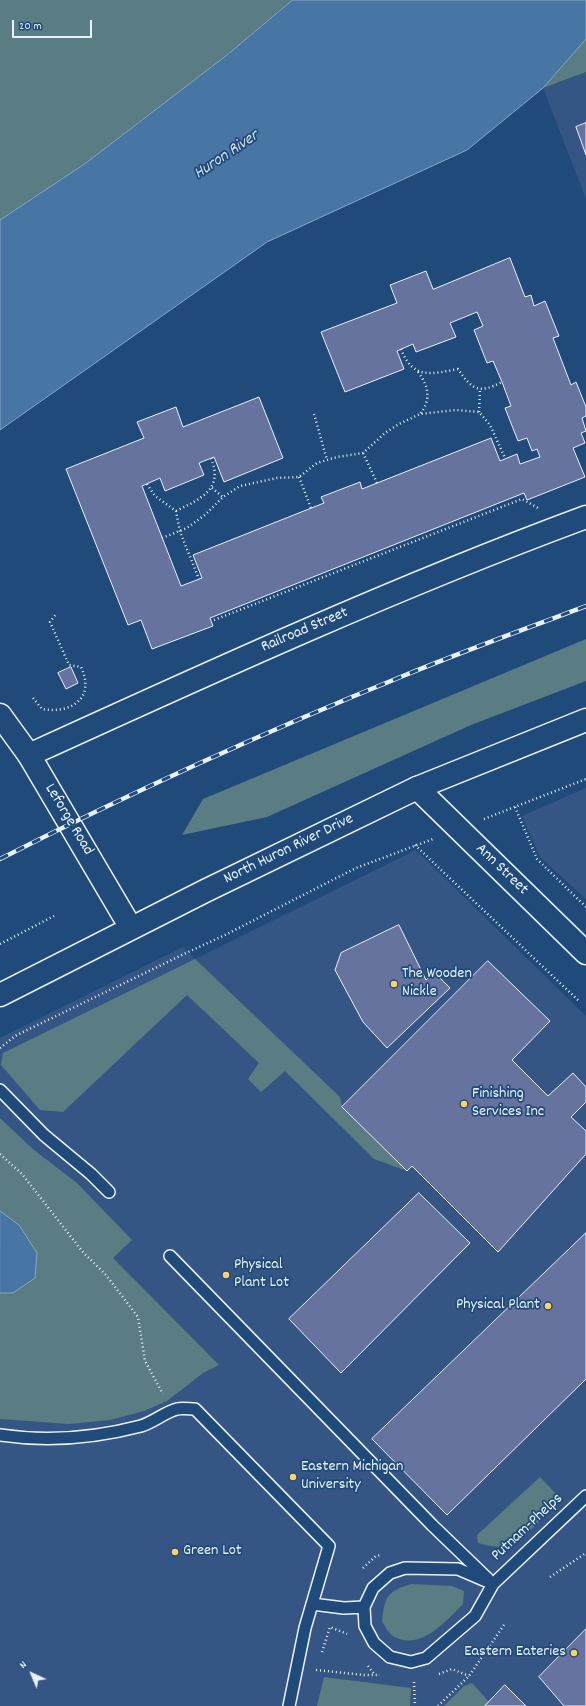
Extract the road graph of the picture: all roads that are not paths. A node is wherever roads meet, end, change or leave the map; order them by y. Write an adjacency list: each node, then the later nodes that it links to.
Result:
1 (586, 517): 4 (main road, Railroad Street)
2 (0, 715): 4 (main road, Leforge Road)
3 (586, 720): 5 (main road, North Huron River Drive)
4 (29, 755): 6 (main road, Leforge Road)
5 (417, 788): 6 (main road, North Huron River Drive); 7 (main road, Ann Street)
6 (131, 928): 8 (main road, North Huron River Drive)
7 (586, 953)
8 (0, 995)
9 (0, 1090): 10 (lane)
10 (109, 1192)
11 (170, 1256): 14 (lane)
12 (0, 1435): 15 (lane)
13 (586, 1496): 14 (lane, Putnam-Phelps)
14 (493, 1584): 16 (lane, Putnam-Phelps); 16 (lane, Putnam-Phelps)
15 (312, 1604): 16 (lane); 17 (lane)
16 (364, 1607)
17 (289, 1706)

